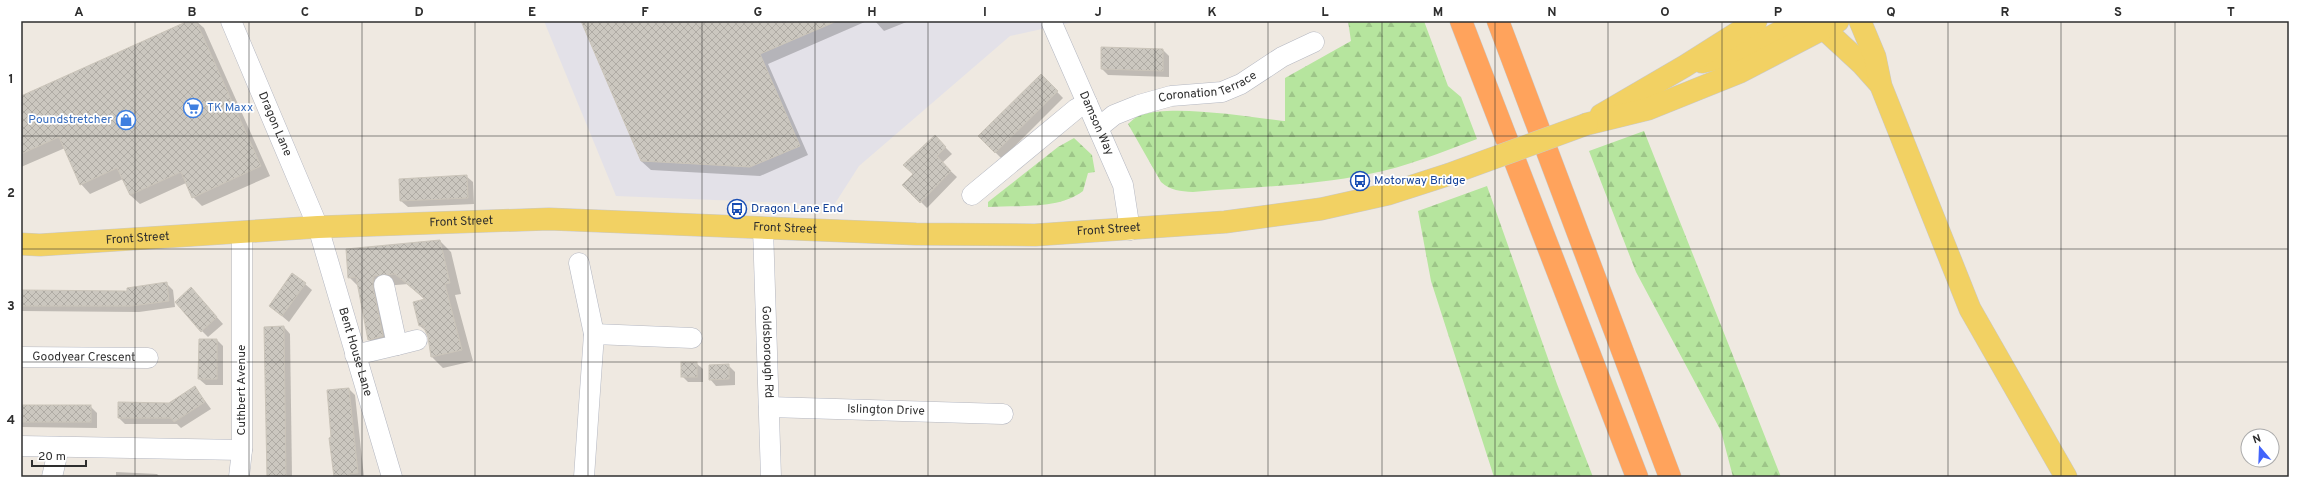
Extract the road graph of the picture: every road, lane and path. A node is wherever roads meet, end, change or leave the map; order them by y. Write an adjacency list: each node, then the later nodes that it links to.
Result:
1 (231, 21): 16 (street, Dragon Lane)
2 (1051, 21): 12 (street, Damson Way)
3 (1461, 21): 40 (highway)
4 (1498, 21): 41 (highway)
5 (1756, 21): 10 (main road)
6 (1800, 21): 10 (main road)
7 (1860, 21): 11 (main road)
8 (1827, 23): 11 (main road); 13 (main road)
9 (1314, 42): 14 (street, Coronation Terrace)
10 (1685, 66): 13 (main road)
11 (1881, 86): 42 (main road)
12 (1087, 103): 14 (street, Damson Way); 15 (street)
13 (1587, 124): 18 (main road, Front Street, bridge)
14 (1098, 128): 18 (street, Damson Way)
15 (972, 195)
16 (318, 227): 17 (main road, Front Street); 19 (main road, Front Street); 27 (street, Bent House Lane)
17 (763, 228): 18 (main road, Front Street); 30 (street, Goldsborough Rd)
18 (1130, 230)
19 (242, 232): 20 (main road, Front Street); 34 (street, Cuthbert Avenue)
20 (21, 244)
21 (579, 264): 23 (street)
22 (384, 285): 26 (street)
23 (594, 334): 24 (street); 38 (street)
24 (692, 338)
25 (417, 340): 26 (street)
26 (396, 345): 27 (street)
27 (356, 355): 37 (street, Bent House Lane)
28 (21, 357): 29 (street, Goodyear Crescent)
29 (148, 358)
30 (768, 407): 31 (street, Islington Drive); 39 (street, Goldsborough Rd)
31 (1004, 414)
32 (21, 446): 33 (street)
33 (59, 447): 34 (street); 35 (street)
34 (242, 450): 36 (street, Cuthbert Avenue)
35 (52, 477)
36 (239, 477)
37 (392, 477)
38 (584, 477)
39 (771, 477)
40 (1637, 477)
41 (1670, 477)
42 (2066, 477)

